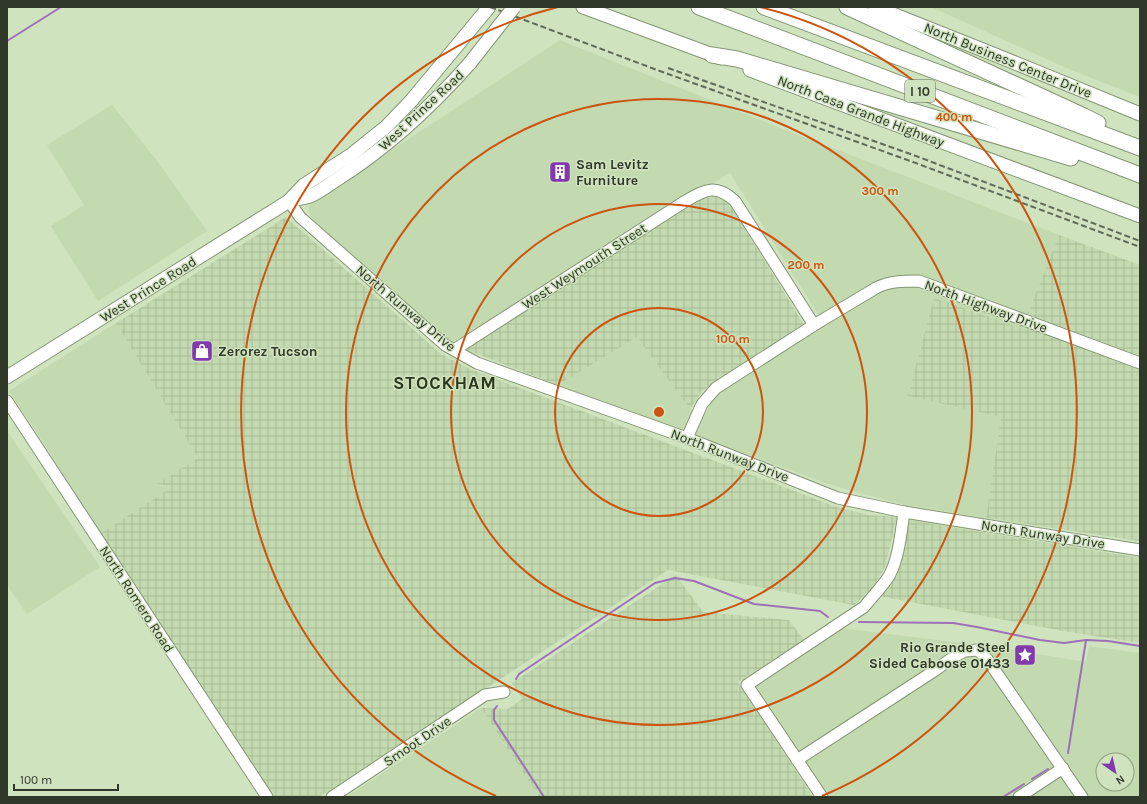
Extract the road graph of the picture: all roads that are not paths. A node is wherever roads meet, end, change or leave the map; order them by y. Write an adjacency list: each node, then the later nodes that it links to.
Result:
1 (489, 7): 14 (main road, West Prince Road)
2 (514, 7): 14 (main road, West Prince Road, bridge)
3 (582, 7): 8 (main road, North Casa Grande Highway)
4 (699, 7): 12 (highway, I 10)
5 (764, 7): 11 (highway, I 10)
6 (847, 7): 10 (highway)
7 (875, 7): 9 (main road, North Business Center Drive)
8 (712, 55): 13 (highway); 15 (main road, North Casa Grande Highway)
9 (1140, 114)
10 (1140, 144)
11 (1140, 148)
12 (1140, 175)
13 (1140, 178)
14 (289, 201): 17 (street, North Runway Drive); 19 (main road, West Prince Road)
15 (1140, 216)
16 (814, 325): 17 (street, West Weymouth Street); 18 (street, North Highway Drive); 21 (street, North Highway Drive)
17 (454, 350): 21 (street, North Runway Drive)
18 (1140, 363)
19 (7, 377)
20 (7, 401): 27 (street, North Romero Road)
21 (687, 438): 22 (street, North Runway Drive)
22 (904, 512): 23 (street, North Runway Drive); 25 (street)
23 (1140, 550)
24 (504, 692): 28 (street, Smoot Drive)
25 (797, 760): 26 (street); 29 (street)
26 (1063, 768): 30 (street); 31 (street)
27 (267, 797)
28 (332, 797)
29 (822, 797)
30 (1019, 797)
31 (1082, 797)

